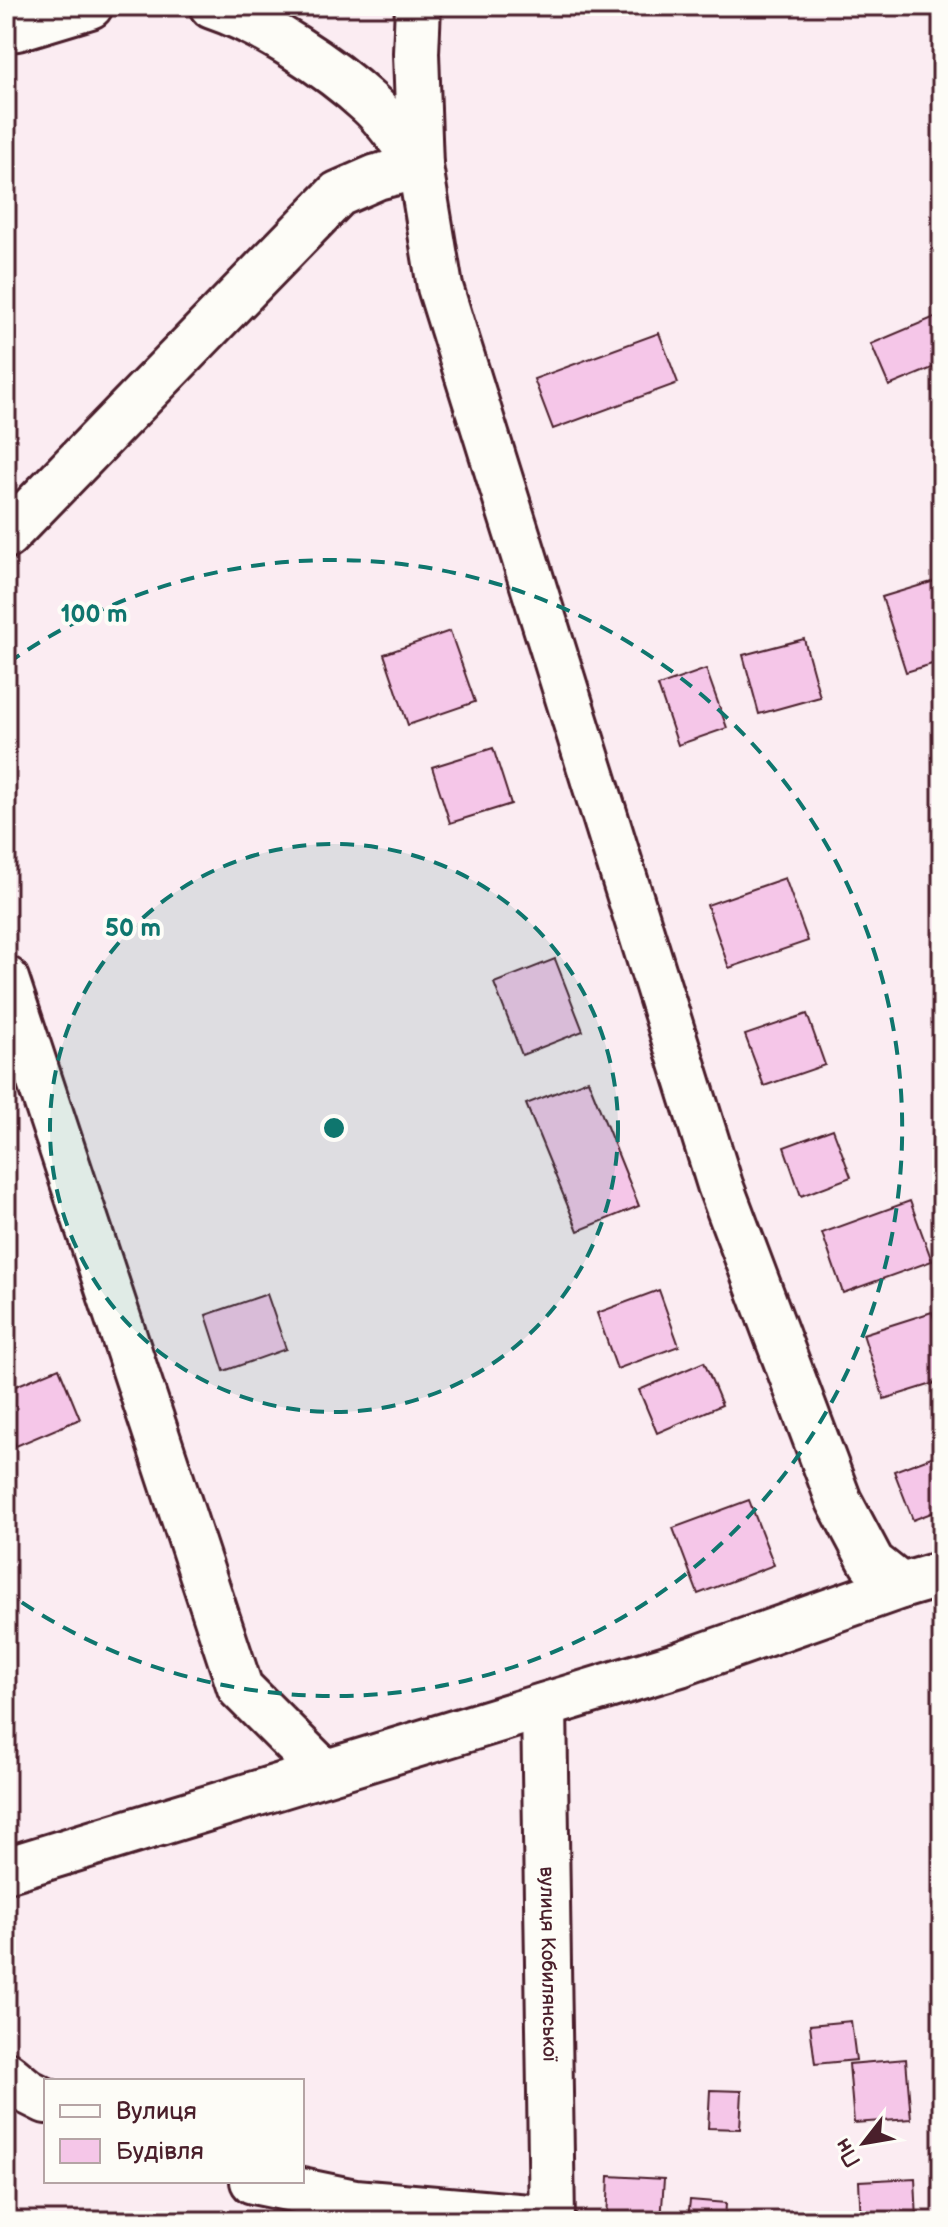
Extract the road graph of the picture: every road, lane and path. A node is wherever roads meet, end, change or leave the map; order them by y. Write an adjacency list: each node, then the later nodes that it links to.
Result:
1 (90, 6): 4 (street)
2 (212, 6): 5 (street)
3 (418, 6): 5 (street)
4 (6, 29)
5 (420, 166): 6 (street); 8 (street)
6 (6, 536)
7 (6, 979): 10 (street)
8 (922, 1580): 9 (street)
9 (544, 1706): 10 (street); 15 (street, вулиця Кобилянської)
10 (324, 1772): 11 (street)
11 (6, 1870)
12 (6, 2074): 13 (street)
13 (44, 2100)
14 (263, 2183): 15 (street)
15 (552, 2220)

